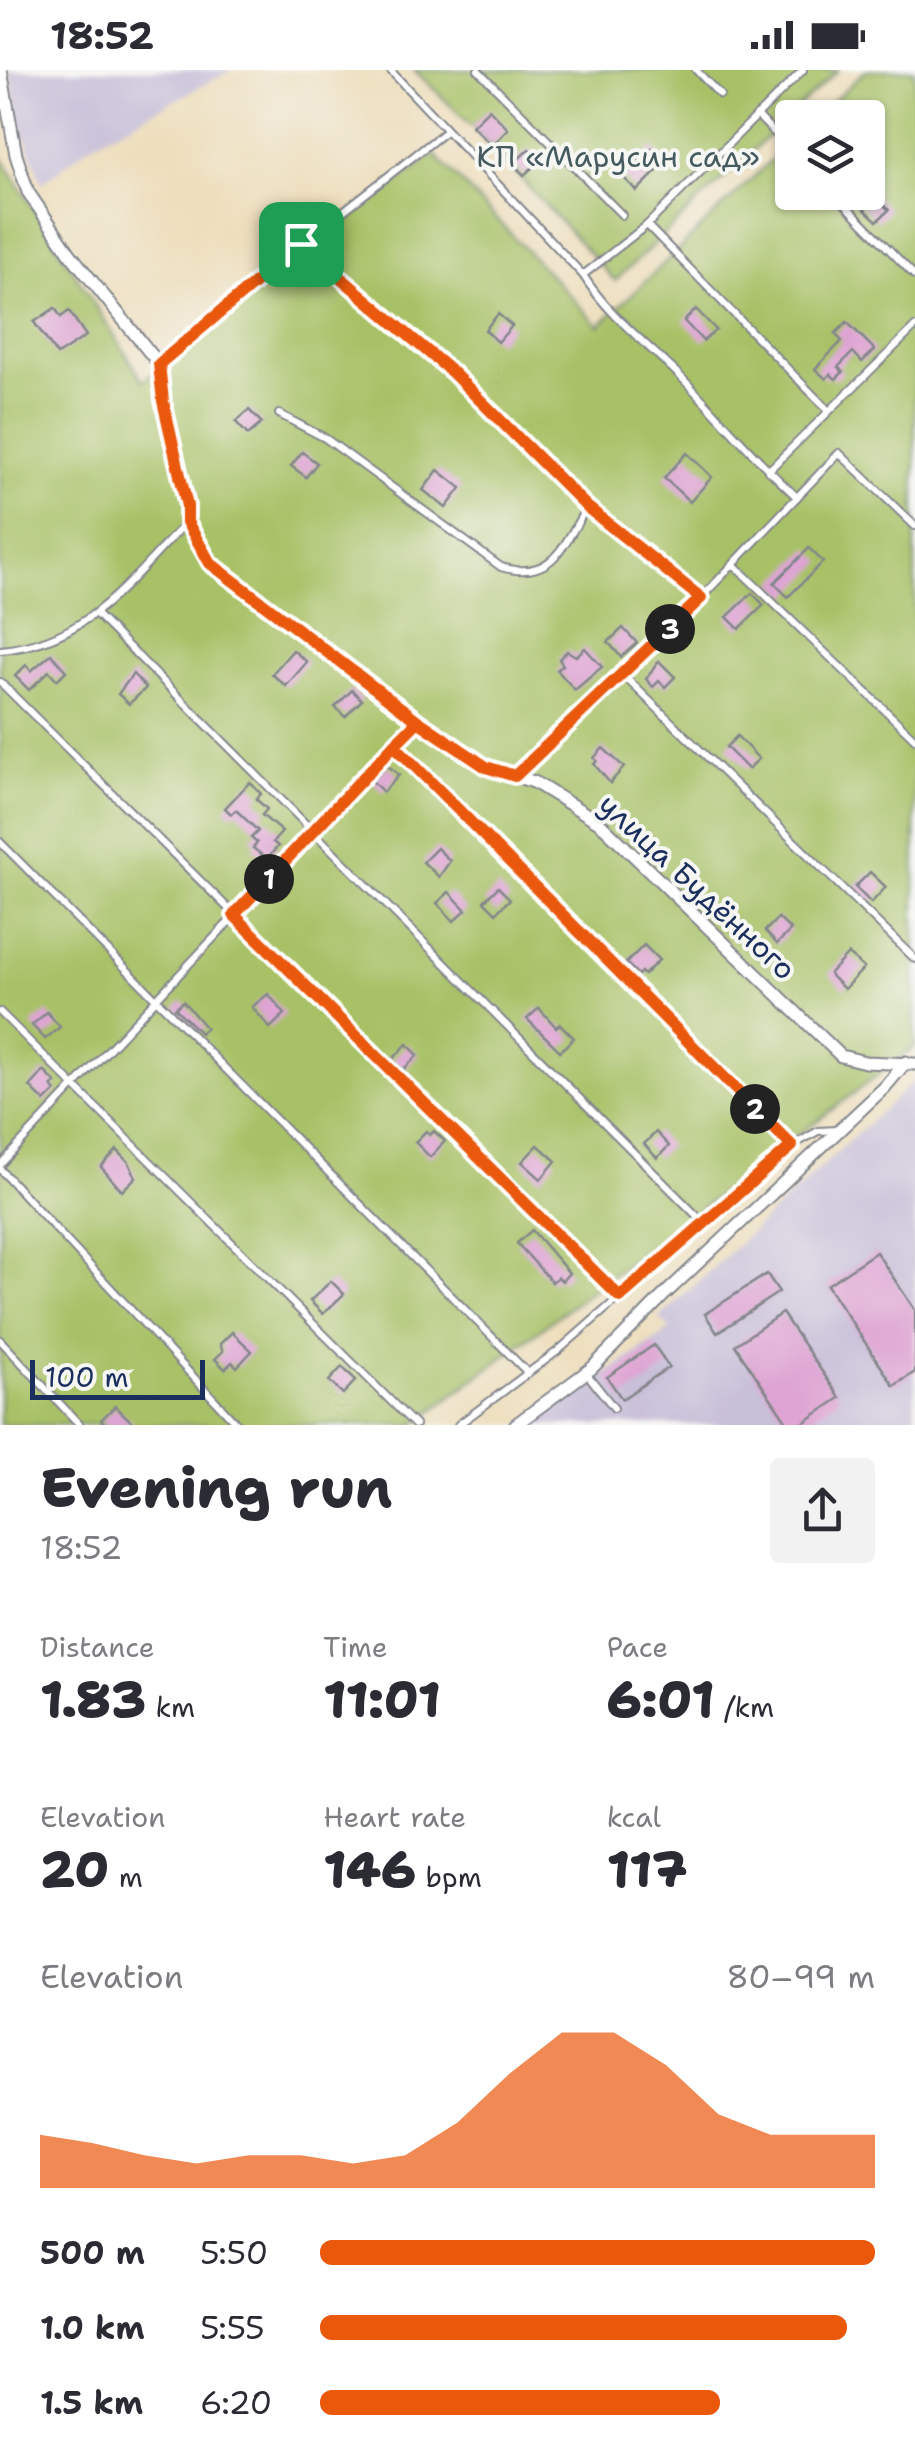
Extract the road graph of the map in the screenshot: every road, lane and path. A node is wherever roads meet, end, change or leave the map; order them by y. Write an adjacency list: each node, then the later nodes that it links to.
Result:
1 (1, 70): 17 (street)
2 (390, 70): 8 (lane)
3 (478, 70): 11 (lane)
4 (696, 70): 6 (lane)
5 (802, 70): 7 (lane)
6 (720, 95)
7 (757, 115): 9 (lane); 12 (lane)
8 (446, 132): 13 (lane); 14 (lane)
9 (775, 134)
10 (851, 210): 15 (lane)
11 (622, 216)
12 (646, 225): 14 (lane); 18 (lane)
13 (301, 244): 17 (lane); 22 (lane)
14 (584, 276): 20 (lane)
15 (915, 276)
16 (915, 327): 18 (lane)
17 (159, 364): 23 (street, улица Будённого)
18 (828, 410): 20 (lane)
19 (278, 414): 22 (lane)
20 (768, 471): 21 (lane)
21 (797, 497): 24 (lane); 25 (lane)
22 (587, 507): 26 (lane)
23 (187, 522): 27 (lane); 31 (street, улица Будённого)
24 (915, 526)
25 (734, 565): 26 (lane); 32 (lane)
26 (701, 598): 29 (lane)
27 (96, 614): 28 (lane); 35 (lane)
28 (0, 650)
29 (623, 675): 34 (lane); 38 (lane)
30 (0, 682): 37 (lane)
31 (418, 721): 33 (lane); 34 (street, улица Будённого)
32 (915, 740)
33 (394, 745): 35 (lane); 44 (lane)
34 (515, 776): 41 (street, улица Будённого)
35 (312, 834): 37 (lane); 46 (lane)
36 (0, 842): 39 (lane)
37 (234, 915): 39 (lane); 47 (lane)
38 (915, 958)
39 (155, 998): 42 (lane); 49 (lane)
40 (0, 1012): 42 (lane)
41 (911, 1063): 43 (street)
42 (75, 1084): 45 (lane); 55 (lane)
43 (839, 1129): 44 (lane); 50 (street)
44 (792, 1146): 46 (lane)
45 (0, 1168): 54 (lane)
46 (704, 1223): 47 (lane)
47 (620, 1297): 49 (lane)
48 (0, 1340): 53 (lane)
49 (527, 1372): 56 (lane)
50 (586, 1372): 51 (lane); 52 (street)
51 (614, 1408)
52 (520, 1424)
53 (80, 1425)
54 (238, 1425)
55 (416, 1425)
56 (458, 1425)

